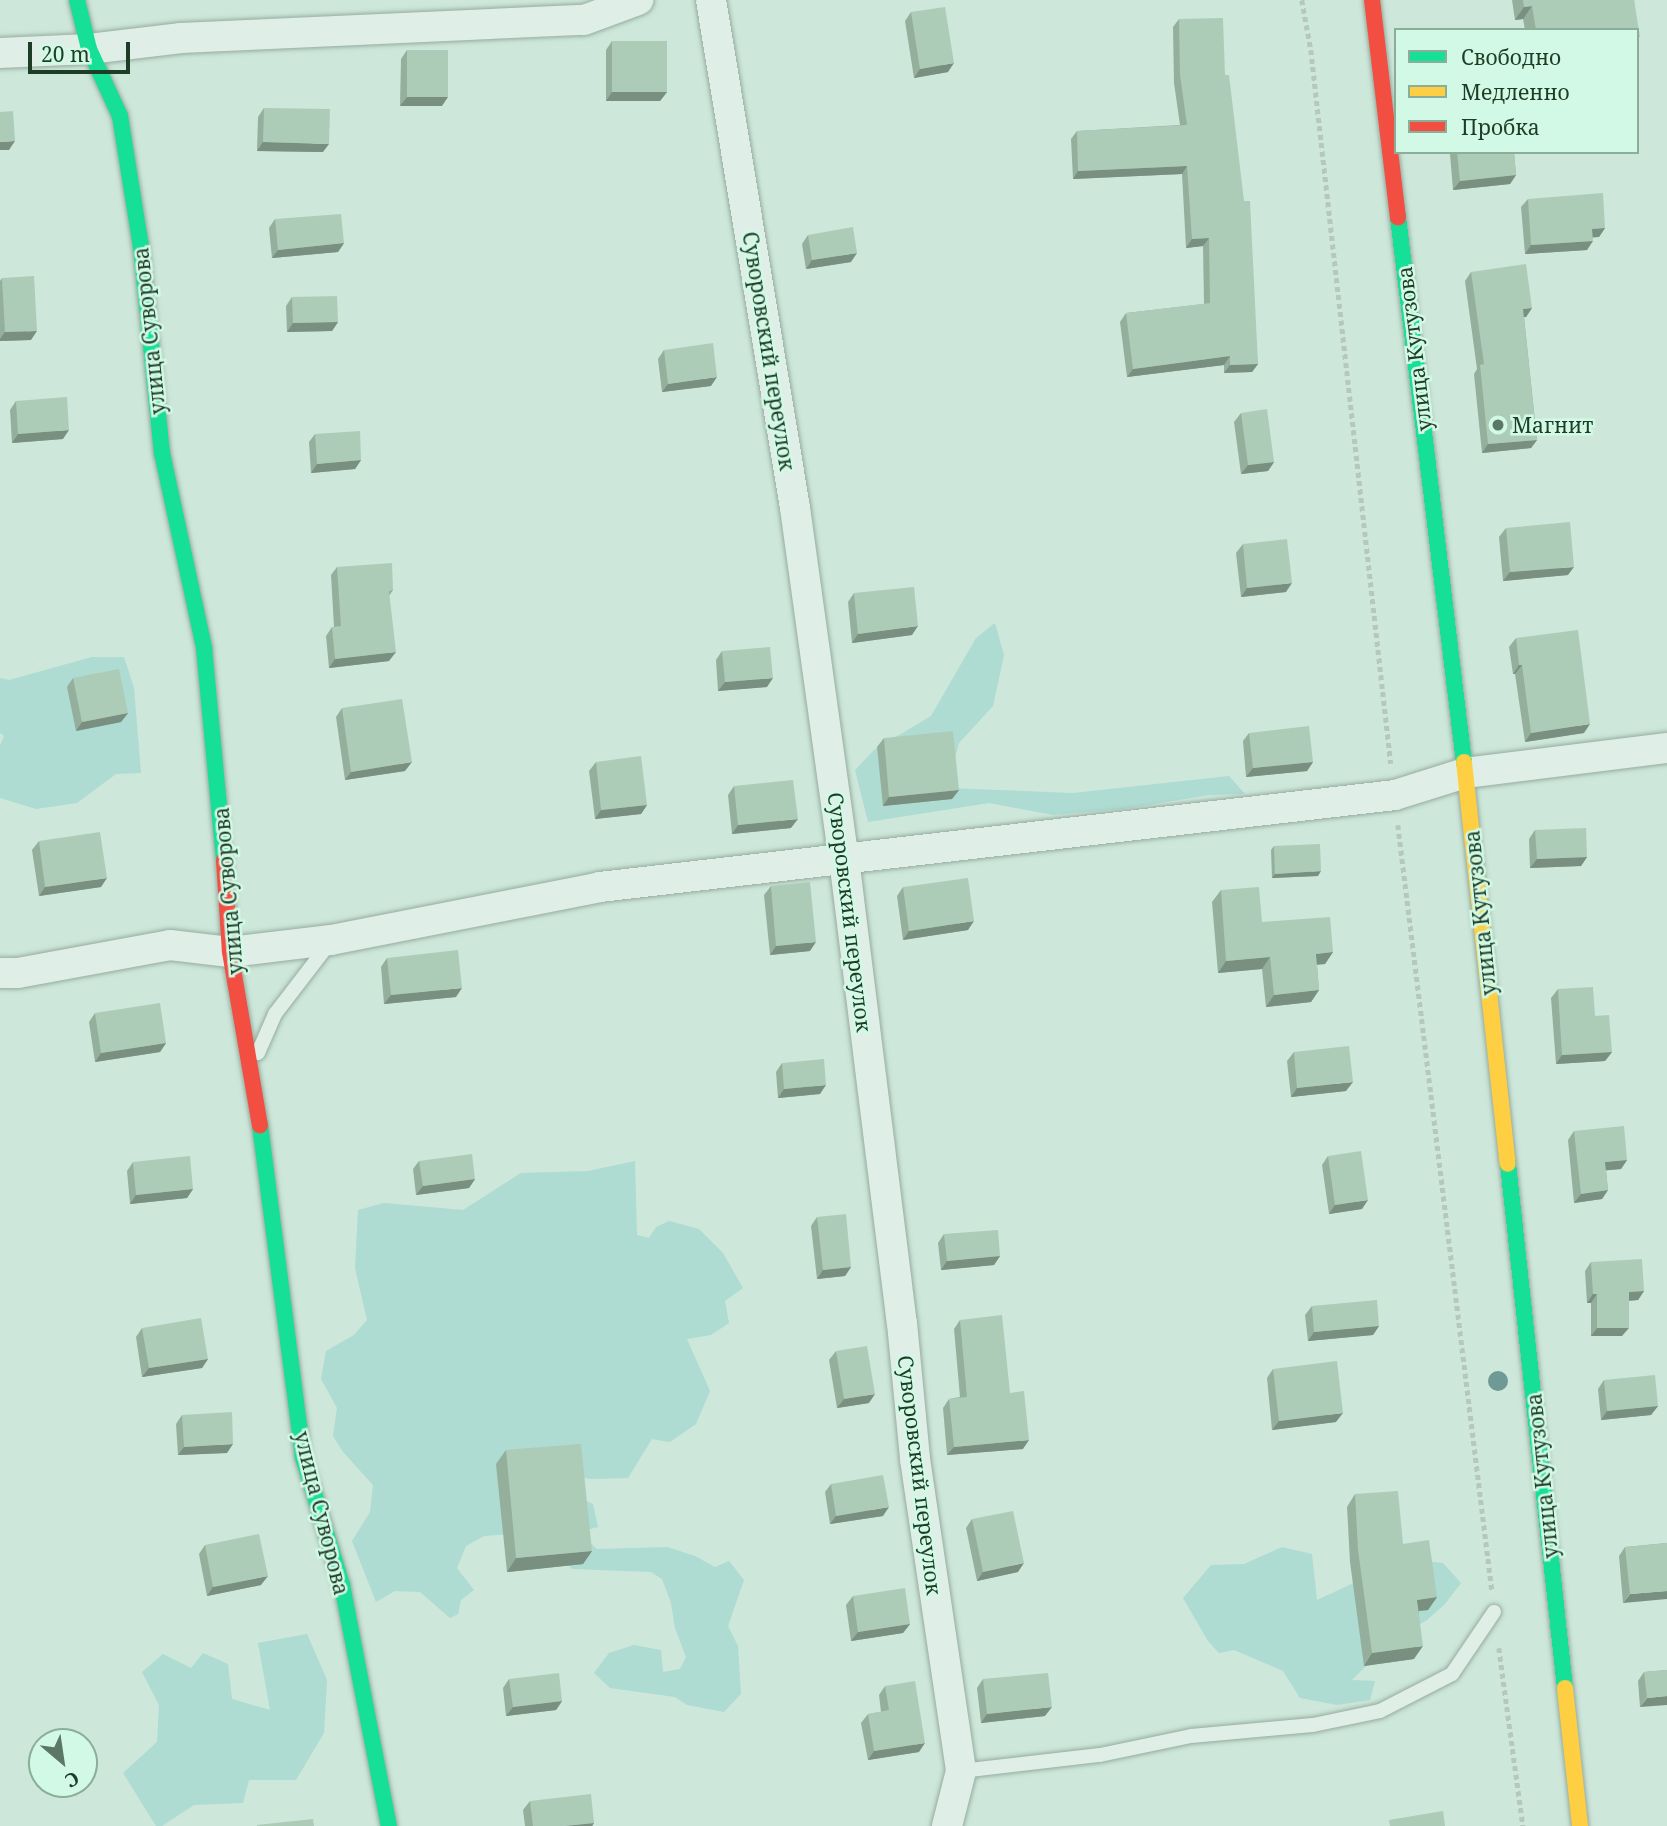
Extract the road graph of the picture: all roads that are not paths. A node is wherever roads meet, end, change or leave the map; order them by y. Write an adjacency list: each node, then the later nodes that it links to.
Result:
1 (78, 0): 5 (street, улица Суворова)
2 (638, 0): 5 (street)
3 (711, 0): 9 (street, Суворовский переулок)
4 (1372, 0): 8 (street, улица Кутузова)
5 (89, 48): 6 (street); 11 (street, улица Суворова)
6 (0, 53)
7 (1667, 748): 8 (street)
8 (1465, 773): 9 (street); 18 (street, улица Кутузова)
9 (844, 859): 10 (street); 15 (street, Суворовский переулок)
10 (331, 940): 11 (street); 13 (lane)
11 (230, 952): 12 (street); 13 (street, улица Суворова)
12 (0, 973)
13 (252, 1066): 16 (street, улица Суворова)
14 (1494, 1612): 15 (lane)
15 (961, 1771): 17 (street, Суворовский переулок)
16 (389, 1826)
17 (947, 1826)
18 (1580, 1826)

